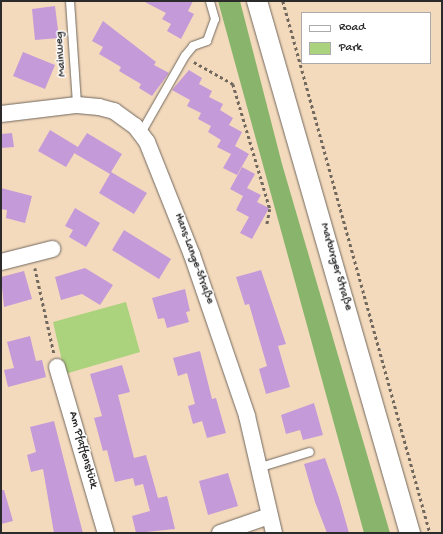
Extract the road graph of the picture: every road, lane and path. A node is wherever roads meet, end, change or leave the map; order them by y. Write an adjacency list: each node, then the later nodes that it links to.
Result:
1 (70, 1): 6 (lane, Mainweg)
2 (210, 1): 5 (lane)
3 (257, 1): 20 (street, Marburger Straße)
4 (283, 1): 21 (path)
5 (185, 56): 8 (lane); 9 (path)
6 (77, 105): 7 (street, Hans-Lange-Straße); 8 (street, Hans-Lange-Straße)
7 (1, 114)
8 (141, 134): 15 (street, Hans-Lange-Straße)
9 (267, 224)
10 (52, 249): 11 (street)
11 (31, 254): 12 (street); 13 (path)
12 (1, 262)
13 (57, 367): 17 (street, Am Pfaffenstück)
14 (310, 452): 15 (lane)
15 (258, 468): 16 (street, Hans-Lange-Straße)
16 (269, 516): 18 (street); 19 (street, Hans-Lange-Straße)
17 (106, 533)
18 (220, 533)
19 (274, 533)
20 (410, 533)
21 (430, 533)

